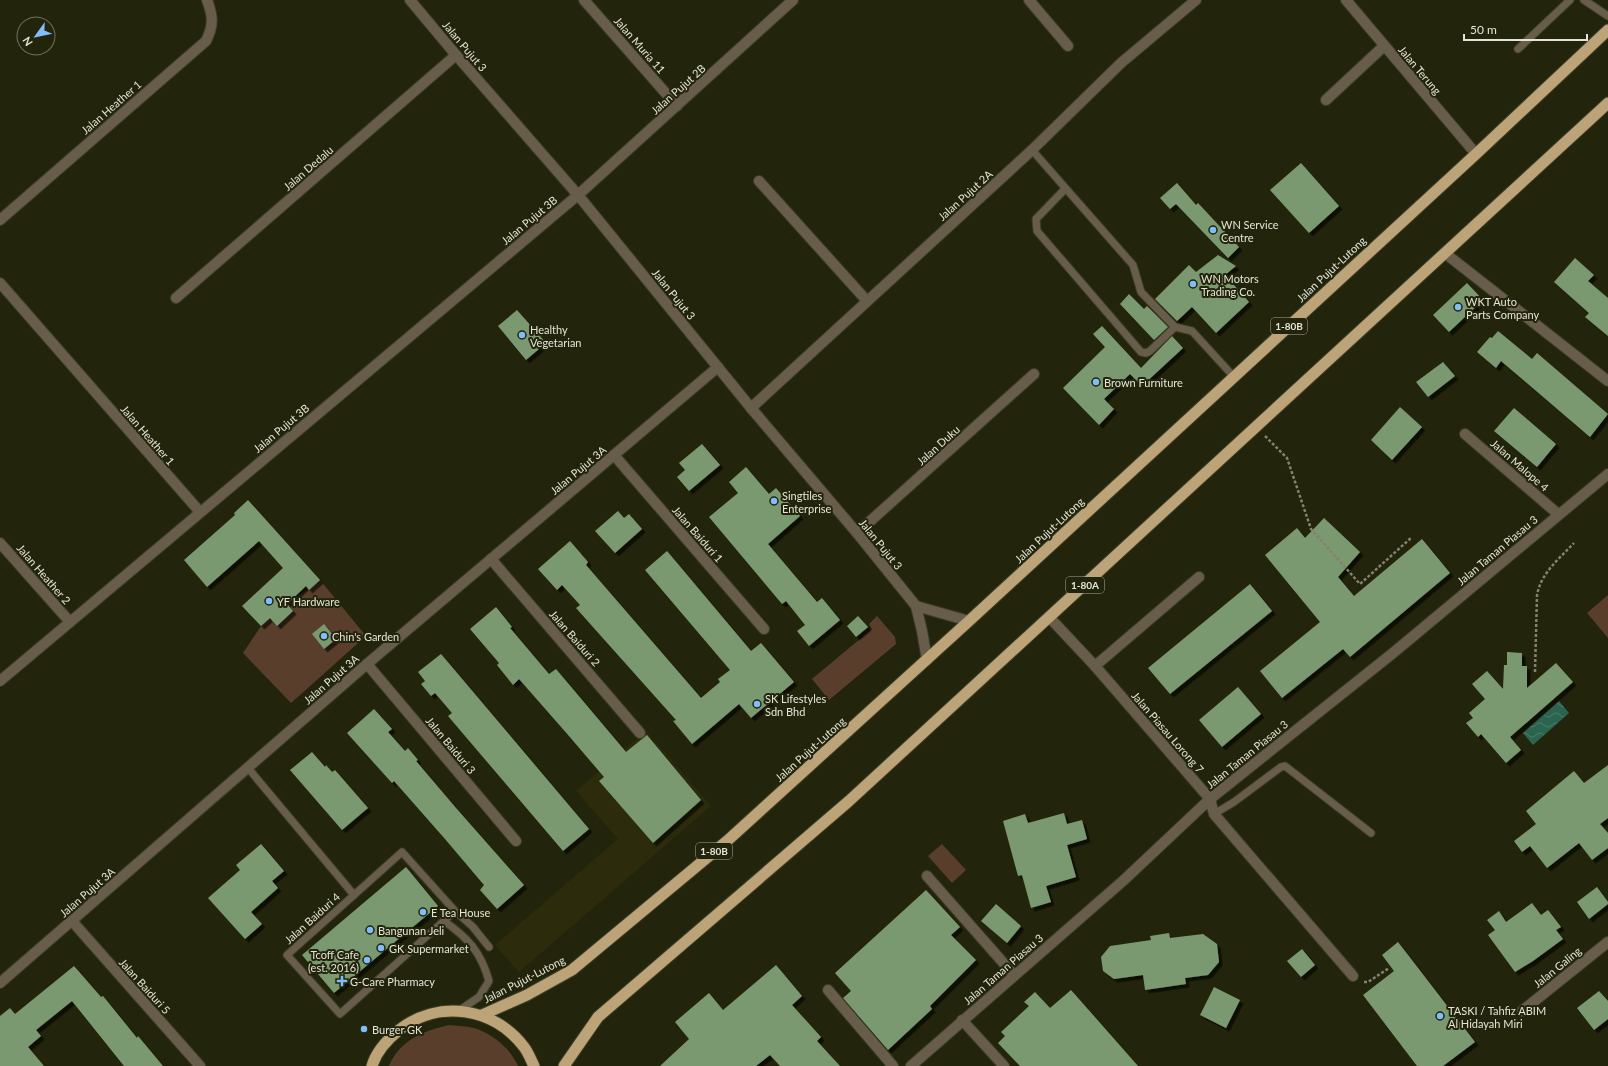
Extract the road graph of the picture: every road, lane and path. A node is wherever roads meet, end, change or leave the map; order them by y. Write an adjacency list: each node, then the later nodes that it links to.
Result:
1 (207, 0): 24 (street, Jalan Heather 1)
2 (410, 0): 15 (street, Jalan Pujut 3)
3 (584, 0): 18 (street, Jalan Muria 11)
4 (793, 0): 18 (street, Jalan Pujut 2B)
5 (1029, 0): 12 (street)
6 (1196, 0): 19 (street, Jalan Pujut 2A)
7 (1346, 0): 13 (street, Jalan Terung)
8 (1570, 0): 14 (lane)
9 (1584, 0): 10 (lane)
10 (1608, 16)
11 (1608, 30): 20 (highway, Jalan Pujut-Lutong / 1-80B)
12 (1068, 46)
13 (1384, 46): 16 (street); 20 (street, Jalan Terung)
14 (1518, 49)
15 (456, 56): 23 (street, Jalan Pujut 3); 27 (street, Jalan Dedalu)
16 (1326, 100)
17 (1608, 103): 25 (highway, 1-80A)
18 (677, 106): 23 (street, Jalan Pujut 2B)
19 (1032, 150): 22 (lane); 28 (street, Jalan Pujut 2A)
20 (1476, 154): 32 (highway, Jalan Pujut-Lutong / 1-80B)
21 (759, 181): 28 (street)
22 (1065, 189): 29 (lane); 29 (lane)
23 (578, 195): 30 (street, Jalan Pujut 3); 39 (street, Jalan Pujut 3B)
24 (0, 220)
25 (1446, 254): 33 (street); 35 (highway, 1-80A)
26 (0, 283): 39 (street, Jalan Heather 1)
27 (176, 298)
28 (867, 300): 34 (street, Jalan Pujut 2A)
29 (1175, 327): 32 (lane)
30 (718, 367): 34 (street, Jalan Pujut 3); 37 (street, Jalan Pujut 3A)
31 (1034, 374): 41 (street, Jalan Duku)
32 (1234, 377): 49 (highway, Jalan Pujut-Lutong / 1-80B)
33 (1608, 381)
34 (751, 408): 41 (street, Jalan Pujut 3)
35 (1256, 427): 42 (path); 48 (highway, 1-80A)
36 (1465, 434): 40 (street, Jalan Malope 4)
37 (614, 455): 45 (street, Jalan Pujut 3A); 51 (street, Jalan Baiduri 1)
38 (1606, 480): 40 (street, Jalan Taman Piasau 3)
39 (200, 512): 50 (street, Jalan Pujut 3B)
40 (1558, 514): 59 (street, Jalan Taman Piasau 3)
41 (858, 533): 47 (street, Jalan Pujut 3)
42 (1412, 537)
43 (0, 543): 50 (street, Jalan Heather 2)
44 (1574, 543): 55 (path)
45 (491, 559): 53 (street, Jalan Pujut 3A); 57 (street, Jalan Baiduri 2)
46 (1199, 577): 54 (street)
47 (916, 606): 49 (street); 52 (street, Jalan Pujut 3)
48 (1050, 618): 54 (street, Jalan Piasau Lorong 7); 82 (highway, 1-80A)
49 (969, 621): 52 (highway, Jalan Pujut-Lutong / 1-80B)
50 (70, 622): 56 (street, Jalan Pujut 3B)
51 (764, 629)
52 (927, 660): 77 (highway, Jalan Pujut-Lutong / 1-80B)
53 (367, 664): 58 (street, Jalan Pujut 3A); 62 (street, Jalan Baiduri 3)
54 (1096, 666): 59 (street, Jalan Piasau Lorong 7)
55 (1535, 672)
56 (0, 681)
57 (640, 733)
58 (248, 768): 64 (lane, Jalan Baiduri 4); 66 (street, Jalan Pujut 3A)
59 (1210, 799): 60 (street, Jalan Piasau Lorong 7); 71 (street, Jalan Taman Piasau 3)
60 (1214, 814): 61 (lane); 72 (street, Jalan Piasau Lorong 7)
61 (1371, 834)
62 (516, 841)
63 (926, 876): 71 (street)
64 (354, 895): 65 (lane, Jalan Baiduri 4); 67 (lane, Jalan Baiduri 4)
65 (455, 911): 67 (lane, Jalan Baiduri 4); 69 (lane)
66 (72, 921): 73 (street, Jalan Pujut 3A); 79 (street, Jalan Baiduri 5)
67 (444, 921): 75 (lane)
68 (1608, 942): 76 (street, Jalan Galing)
69 (489, 947)
70 (1389, 968): 72 (path)
71 (1014, 975): 78 (street, Jalan Taman Piasau 3)
72 (1353, 976)
73 (0, 983)
74 (828, 990): 83 (street)
75 (460, 1010): 77 (highway); 80 (highway)
76 (1522, 1011)
77 (482, 1015): 81 (highway)
78 (962, 1020): 84 (street, Jalan Taman Piasau 3); 85 (street)
79 (200, 1066)
80 (372, 1066)
81 (534, 1066)
82 (564, 1066)
83 (893, 1066)
84 (911, 1066)
85 (1004, 1066)

